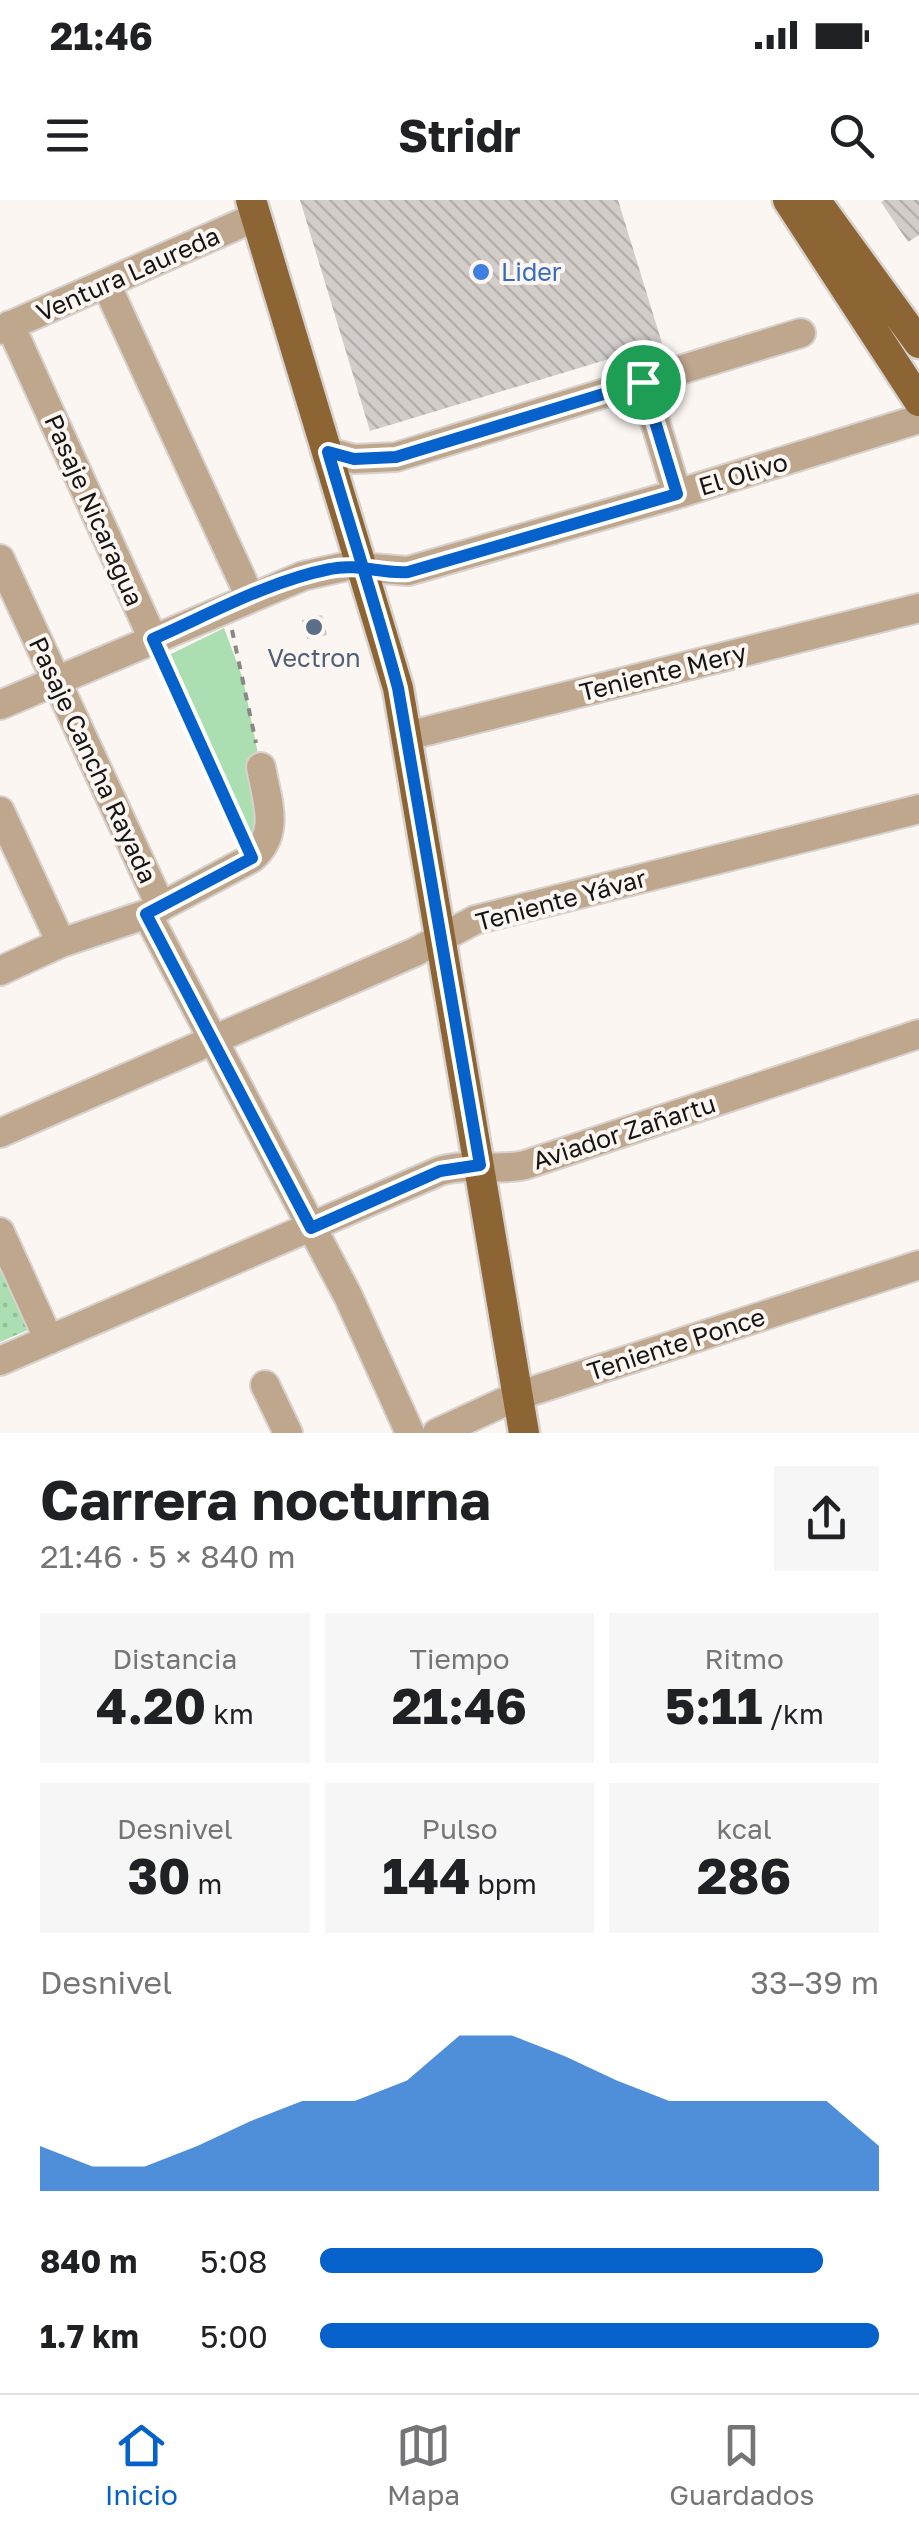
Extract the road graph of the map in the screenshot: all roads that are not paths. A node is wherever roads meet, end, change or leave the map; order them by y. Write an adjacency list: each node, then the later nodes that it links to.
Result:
1 (788, 200): 9 (main road)
2 (826, 205): 7 (main road)
3 (253, 209): 4 (street, Ventura Laureda); 11 (main road)
4 (106, 284): 5 (street, Ventura Laureda); 15 (street)
5 (5, 327): 17 (street, Pasaje Nicaragua)
6 (801, 333): 8 (street)
7 (919, 343)
8 (643, 382): 11 (street); 12 (street)
9 (919, 401)
10 (919, 419): 12 (street, El Olivo)
11 (328, 452): 14 (main road)
12 (677, 494): 14 (street, El Olivo)
13 (0, 560): 18 (street, Pasaje Cancha Rayada)
14 (362, 568): 15 (street, El Olivo); 20 (main road)
15 (237, 602): 17 (street, El Olivo)
16 (919, 608): 20 (street, Teniente Mery)
17 (153, 639): 18 (street, El Olivo)
18 (56, 681): 19 (street, El Olivo); 24 (street, Pasaje Cancha Rayada)
19 (0, 705)
20 (407, 736): 25 (main road)
21 (261, 767): 24 (street)
22 (919, 809): 25 (street, Teniente Yávar)
23 (0, 811): 26 (street)
24 (154, 910): 26 (street); 29 (street, Pasaje Cancha Rayada)
25 (441, 938): 29 (street, Teniente Yávar); 31 (main road)
26 (61, 943): 27 (street)
27 (0, 971)
28 (919, 1034): 31 (street, Aviador Zañartu)
29 (211, 1040): 30 (street, Teniente Yávar); 32 (street, Pasaje Cancha Rayada)
30 (0, 1132)
31 (480, 1165): 32 (street, Aviador Zañartu); 38 (main road)
32 (311, 1228): 35 (street, Aviador Zañartu); 40 (street, Pasaje Cancha Rayada)
33 (0, 1232): 35 (street)
34 (919, 1265): 38 (street, Teniente Ponce)
35 (49, 1340): 36 (street, Aviador Zañartu)
36 (0, 1361)
37 (266, 1385): 39 (street)
38 (517, 1396): 41 (street, Teniente Ponce); 42 (main road)
39 (288, 1433)
40 (410, 1433)
41 (437, 1433)
42 (524, 1433)

